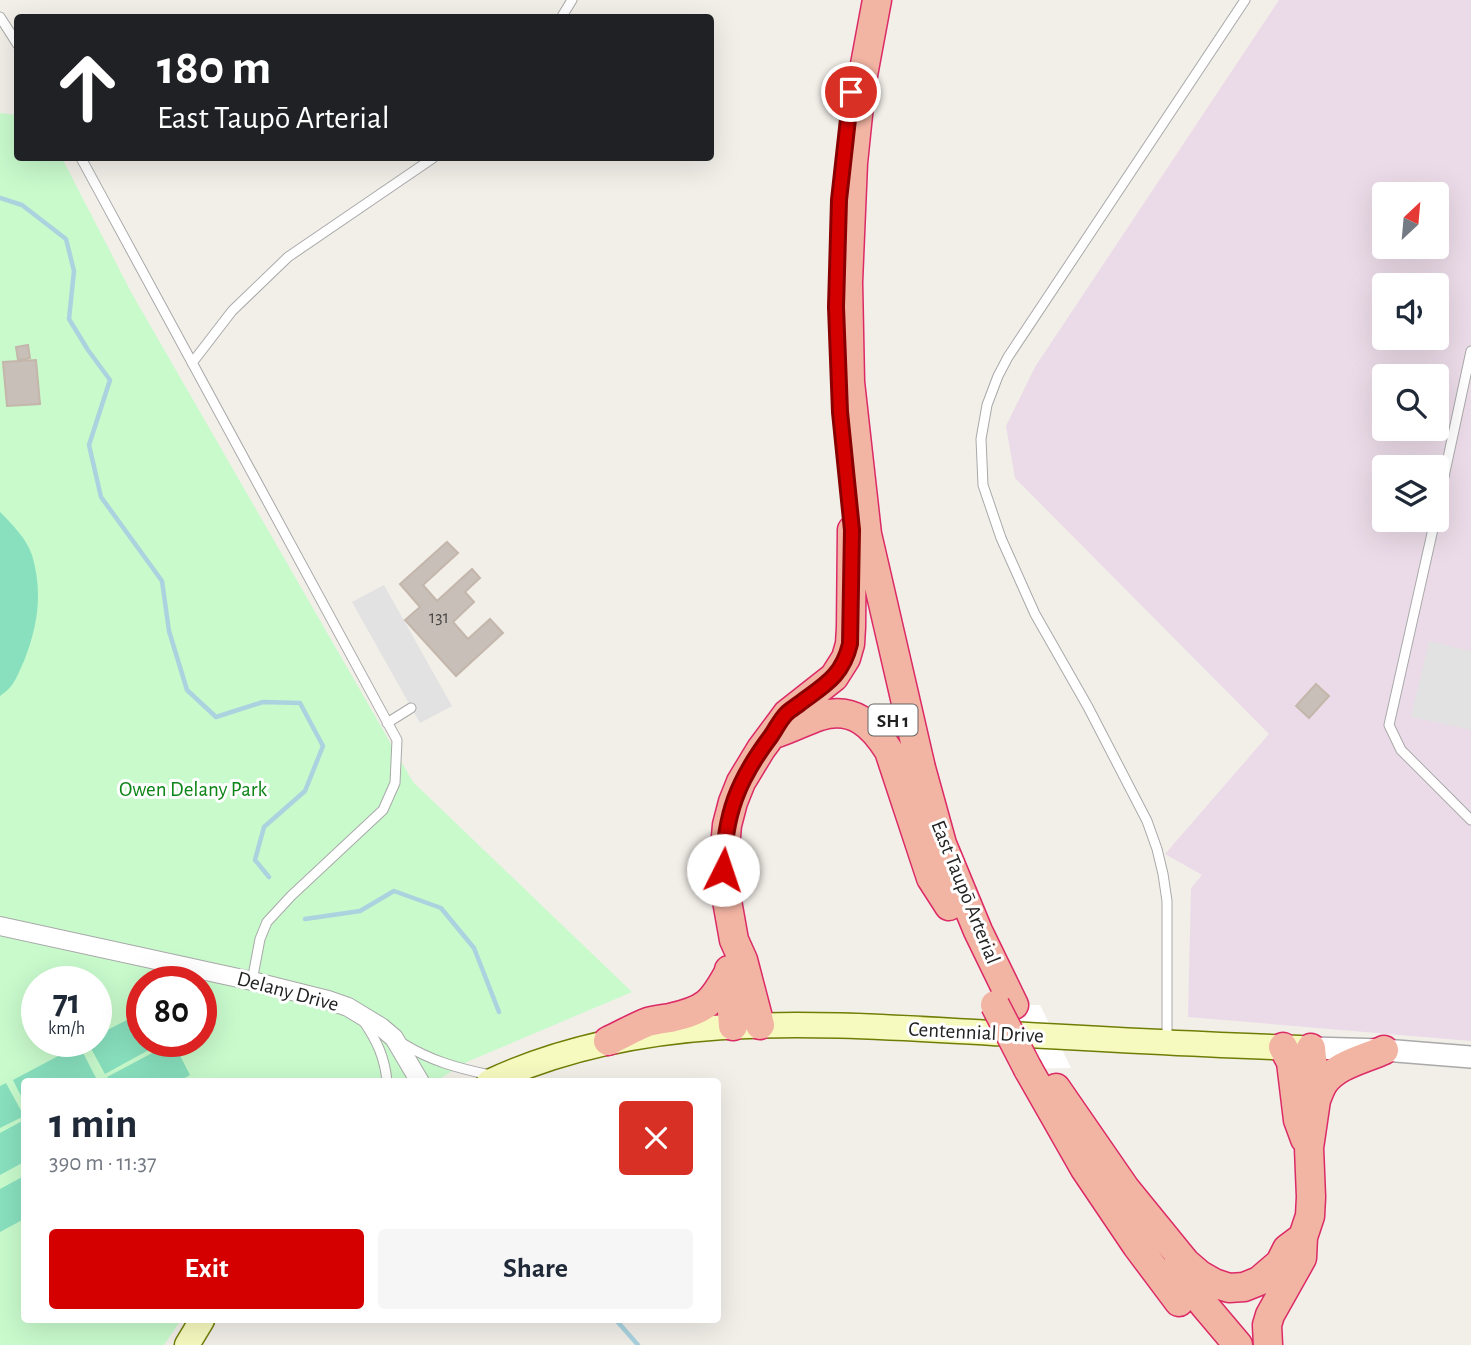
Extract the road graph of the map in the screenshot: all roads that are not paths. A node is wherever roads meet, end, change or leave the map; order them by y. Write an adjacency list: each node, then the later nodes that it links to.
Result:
1 (865, 0): 11 (highway, East Taupō Arterial / SH 1)
2 (877, 0): 22 (highway, East Taupō Arterial / SH 1)
3 (1245, 0): 27 (lane)
4 (0, 17): 5 (lane)
5 (14, 39)
6 (83, 161): 9 (lane)
7 (429, 161): 9 (lane)
8 (1471, 351): 10 (lane)
9 (192, 363): 14 (lane)
10 (1449, 455)
11 (852, 530): 15 (highway); 17 (highway, East Taupō Arterial / SH 1)
12 (1431, 532): 16 (lane)
13 (411, 708): 14 (lane)
14 (387, 723): 21 (lane)
15 (772, 735): 17 (highway); 19 (highway)
16 (1471, 820)
17 (949, 906): 22 (highway, East Taupō Arterial / SH 1)
18 (0, 926): 21 (street, Delany Drive)
19 (734, 940): 20 (highway); 24 (highway)
20 (729, 972): 24 (highway); 26 (highway)
21 (252, 981): 23 (street, Delany Drive)
22 (1004, 1005): 32 (highway, East Taupō Arterial / SH 1)
23 (348, 1007): 25 (street, Delany Drive); 33 (lane)
24 (746, 1025): 26 (main road, Centennial Drive); 27 (main road, Centennial Drive)
25 (394, 1038): 34 (street, Delany Drive); 35 (lane)
26 (608, 1041): 36 (main road, Centennial Drive)
27 (1167, 1041): 28 (main road, Centennial Drive)
28 (1283, 1047): 29 (main road, Centennial Drive); 38 (highway)
29 (1311, 1048): 30 (street, Centennial Drive); 37 (highway)
30 (1384, 1051): 31 (street, Centennial Drive); 37 (highway)
31 (1471, 1057)
32 (1044, 1075): 39 (highway); 42 (highway, East Taupō Arterial / SH 1); 43 (highway, East Taupō Arterial / SH 1)
33 (386, 1078)
34 (418, 1078)
35 (490, 1078)
36 (497, 1078)
37 (1316, 1100): 38 (highway)
38 (1309, 1148): 39 (highway)
39 (1303, 1237): 44 (highway)
40 (200, 1323): 41 (main road)
41 (187, 1345)
42 (1214, 1345)
43 (1238, 1345)
44 (1268, 1345)

